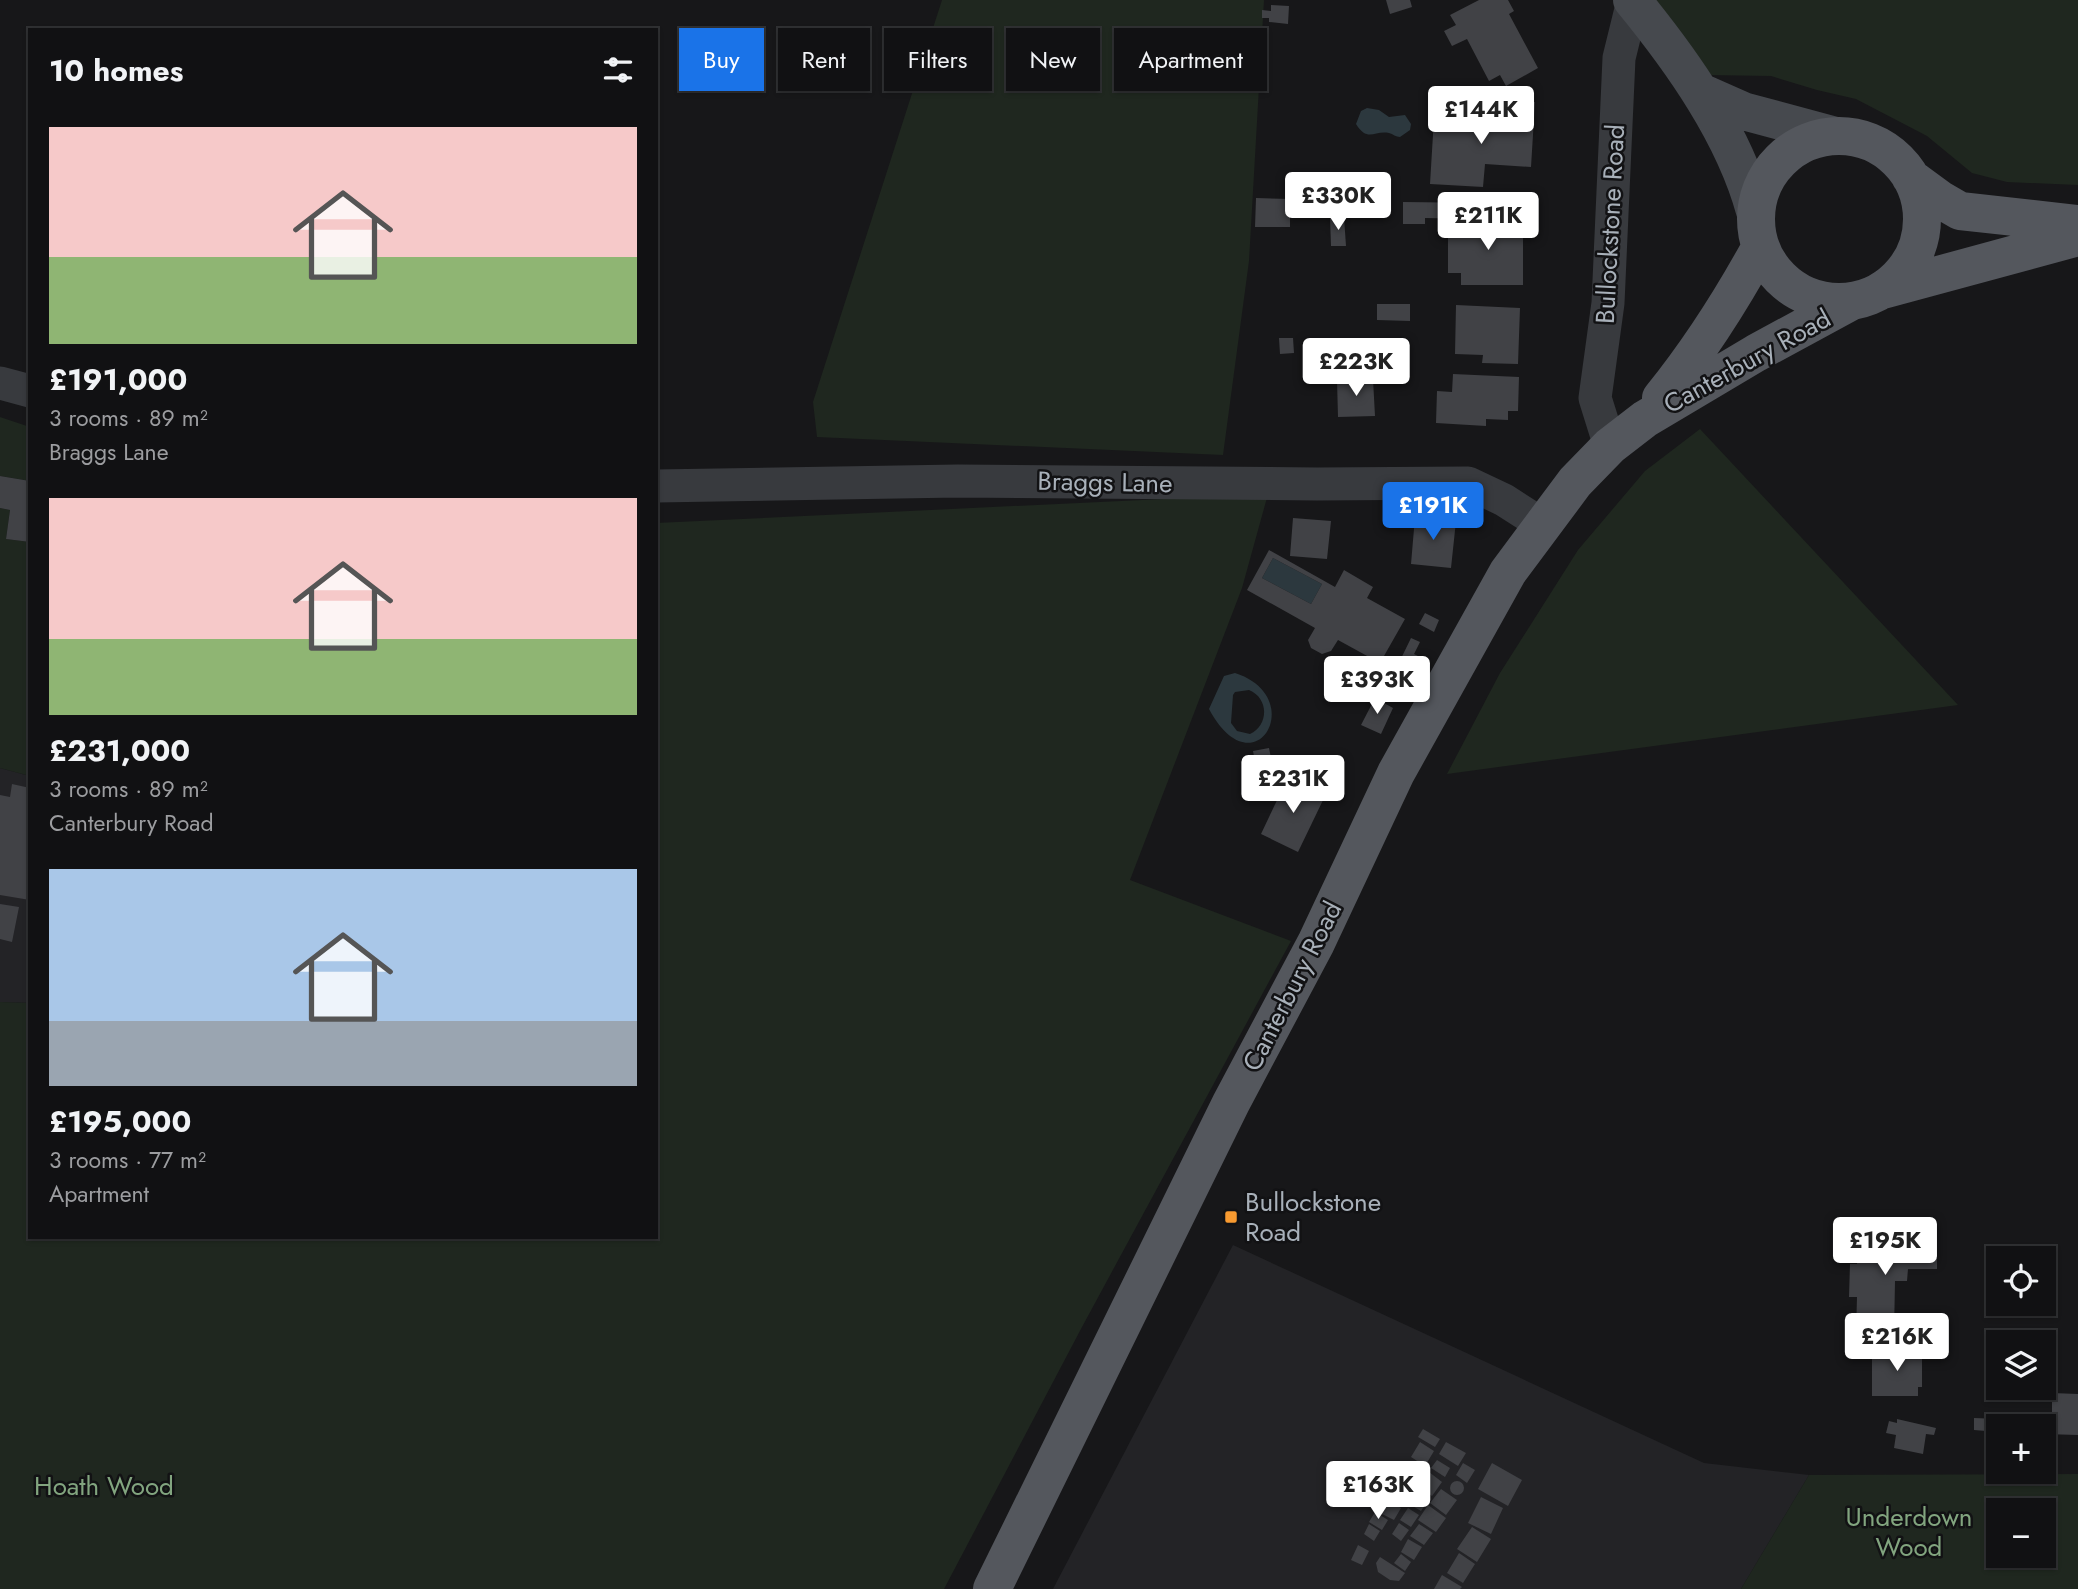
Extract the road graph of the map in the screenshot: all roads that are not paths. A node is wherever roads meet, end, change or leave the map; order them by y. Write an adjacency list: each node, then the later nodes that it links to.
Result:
1 (1632, 1): 2 (street, Bullockstone Road); 13 (street, Bullockstone Road)
2 (1700, 92): 3 (street); 5 (street, Bullockstone Road)
3 (1836, 136): 4 (main road); 5 (main road)
4 (1911, 178): 6 (main road); 9 (main road)
5 (1755, 211): 8 (main road)
6 (2078, 224)
7 (2078, 237): 9 (main road, Canterbury Road)
8 (1760, 248): 9 (main road); 12 (main road, Canterbury Road)
9 (1867, 296): 12 (main road, Canterbury Road)
10 (0, 383): 11 (street)
11 (28, 390)
12 (1645, 419): 13 (main road, Canterbury Road)
13 (1609, 446): 15 (main road, Canterbury Road)
14 (658, 486): 15 (street, Braggs Lane)
15 (1542, 525): 16 (main road, Canterbury Road)
16 (992, 1589)

